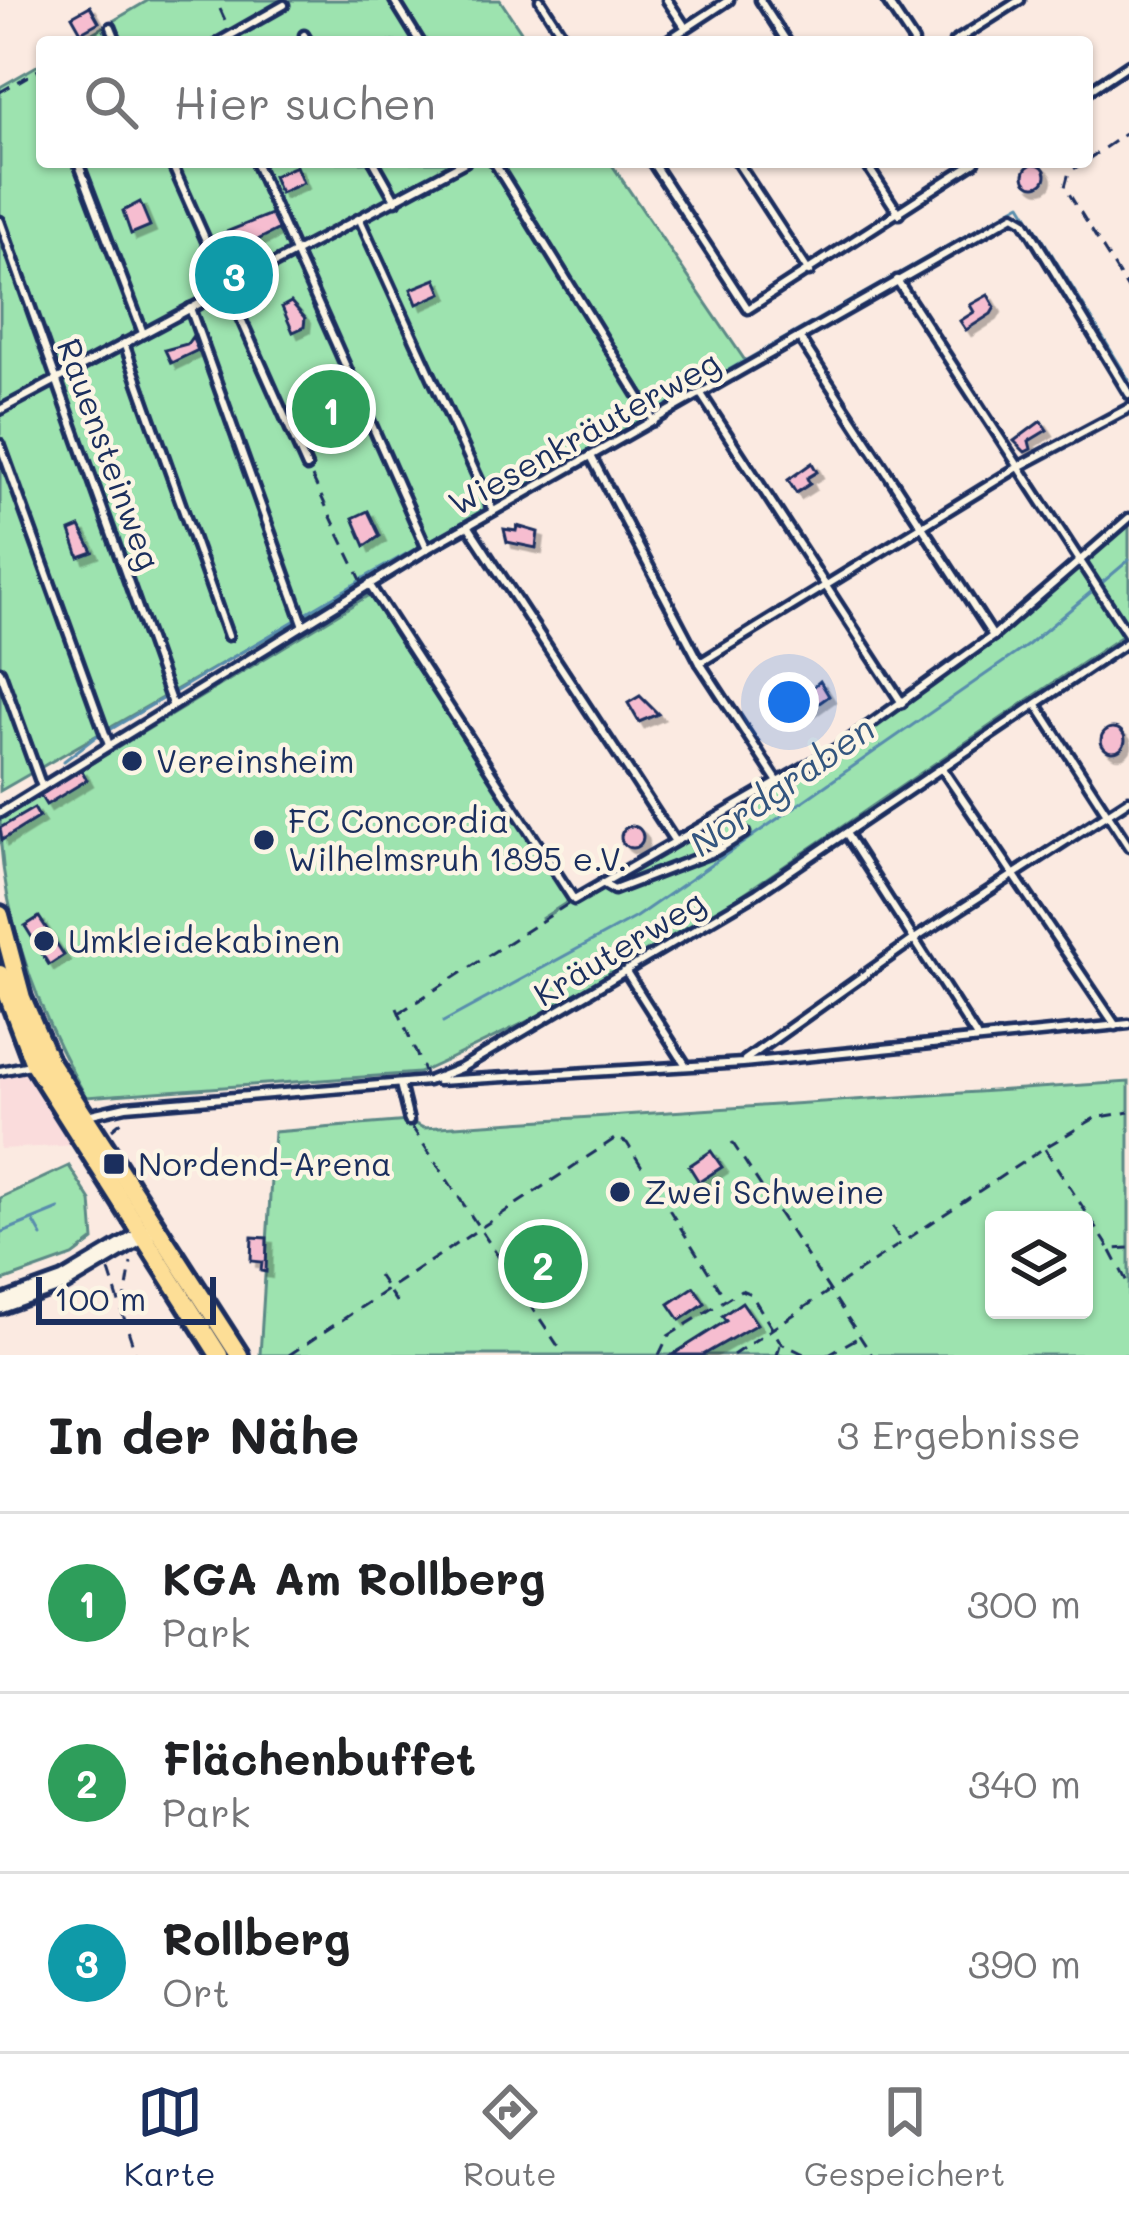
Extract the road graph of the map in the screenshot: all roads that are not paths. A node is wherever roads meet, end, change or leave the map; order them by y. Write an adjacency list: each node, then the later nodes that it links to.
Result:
1 (394, 0): 13 (lane)
2 (540, 0): 14 (lane)
3 (667, 0): 10 (lane)
4 (729, 0): 10 (lane)
5 (760, 0): 16 (lane)
6 (888, 0): 17 (lane)
7 (1020, 0): 18 (lane)
8 (284, 5): 12 (lane)
9 (110, 27): 11 (lane)
10 (686, 28): 15 (lane)
11 (114, 36)
12 (229, 36)
13 (416, 36)
14 (563, 36)
15 (673, 36)
16 (783, 36)
17 (910, 36)
18 (963, 36)
19 (1129, 64): 20 (lane)
20 (1093, 88)
21 (80, 168): 40 (lane)
22 (174, 168): 38 (lane)
23 (258, 168): 35 (lane)
24 (377, 168): 31 (lane)
25 (454, 168): 31 (lane)
26 (498, 168): 48 (lane)
27 (656, 168): 36 (lane)
28 (741, 168): 36 (lane)
29 (869, 168): 32 (lane)
30 (966, 168): 32 (lane)
31 (396, 201): 33 (lane)
32 (899, 214): 36 (lane)
33 (359, 220): 35 (lane); 53 (lane)
34 (0, 221): 43 (lane, Rauensteinweg)
35 (295, 255): 38 (lane); 57 (lane)
36 (809, 272)
37 (897, 280): 41 (lane, Wiesenkräuterweg); 45 (lane, Wiesenkräuterweg); 51 (lane)
38 (228, 288): 39 (lane); 52 (lane)
39 (190, 308): 40 (lane); 61 (lane)
40 (143, 333): 42 (lane)
41 (801, 340): 44 (lane, Wiesenkräuterweg); 56 (lane)
42 (124, 343): 43 (lane); 62 (lane)
43 (58, 380): 47 (lane); 67 (lane, Rauensteinweg)
44 (701, 394): 48 (lane, Wiesenkräuterweg); 60 (lane)
45 (1129, 394)
46 (1129, 408): 51 (lane)
47 (0, 410)
48 (654, 422): 50 (lane, Wiesenkräuterweg)
49 (0, 444): 70 (lane)
50 (591, 456): 53 (lane, Wiesenkräuterweg); 65 (lane)
51 (1020, 466): 56 (lane); 58 (lane)
52 (307, 467)
53 (491, 508): 55 (lane, Wiesenkräuterweg)
54 (1129, 518): 58 (lane)
55 (468, 526): 57 (lane, Wiesenkräuterweg); 79 (lane)
56 (921, 526): 60 (lane); 64 (lane)
57 (428, 549): 59 (lane, Wiesenkräuterweg)
58 (1082, 560): 63 (lane); 64 (lane)
59 (369, 584): 61 (lane, Wiesenkräuterweg); 82 (lane)
60 (826, 584): 65 (lane); 68 (lane)
61 (303, 623): 67 (lane, Wiesenkräuterweg)
62 (228, 635)
63 (1127, 635): 69 (lane, Kräuterweg)
64 (994, 636): 68 (lane)
65 (700, 663): 72 (lane)
66 (0, 671): 73 (lane)
67 (172, 704): 70 (lane, Wiesenkräuterweg)
68 (902, 704): 72 (lane)
69 (1037, 705): 71 (lane, Kräuterweg); 76 (lane)
70 (109, 745): 73 (lane, Wiesenkräuterweg)
71 (943, 769): 78 (lane, Kräuterweg); 81 (lane)
72 (778, 782): 79 (lane)
73 (42, 787): 75 (lane, Wiesenkräuterweg)
74 (1129, 800): 76 (lane)
75 (0, 813)
76 (1108, 814): 80 (lane); 81 (lane)
77 (745, 833): 82 (lane)
78 (846, 833): 84 (lane); 85 (lane, Kräuterweg)
79 (674, 840): 82 (lane)
80 (1129, 847)
81 (1013, 876): 84 (lane); 88 (lane)
82 (602, 883)
83 (0, 915): 96 (main road)
84 (916, 938): 89 (lane); 90 (lane)
85 (627, 973): 92 (lane); 94 (lane, Kräuterweg)
86 (0, 974): 91 (main road)
87 (1129, 1024): 88 (lane)
88 (1115, 1025): 89 (lane)
89 (976, 1036): 90 (lane)
90 (742, 1063): 92 (lane)
91 (34, 1064): 93 (lane); 96 (main road)
92 (685, 1064): 94 (lane)
93 (0, 1071)
94 (428, 1081): 95 (lane, Kräuterweg)
95 (400, 1084): 96 (lane, Kräuterweg); 97 (lane)
96 (76, 1120): 98 (main road)
97 (409, 1121)
98 (148, 1232): 99 (main road); 100 (main road); 101 (main road)
99 (0, 1305)
100 (219, 1355)
101 (239, 1355)

